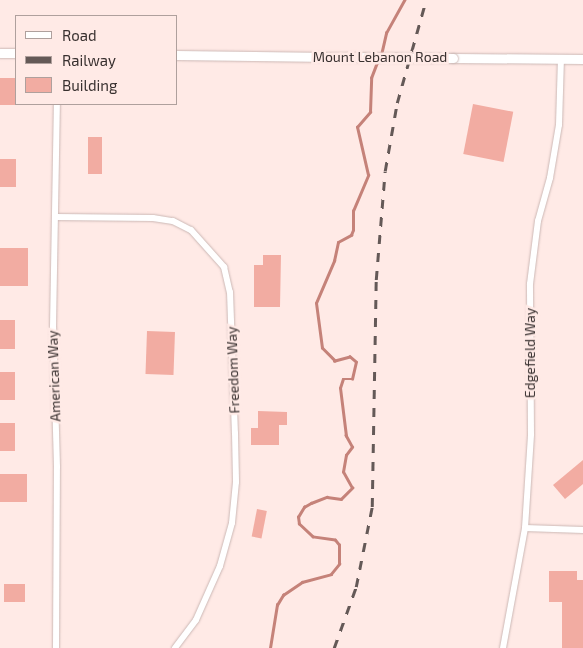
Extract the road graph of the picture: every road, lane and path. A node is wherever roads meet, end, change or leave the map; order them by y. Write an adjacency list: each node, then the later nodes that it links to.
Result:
1 (0, 53): 2 (street)
2 (15, 54)
3 (178, 55): 4 (street, Mount Lebanon Road, bridge)
4 (561, 58): 5 (street, Mount Lebanon Road); 8 (street, Edgefield Way)
5 (583, 59)
6 (57, 105): 7 (street, American Way)
7 (56, 217): 10 (street, American Way); 11 (street, Freedom Way)
8 (525, 528): 9 (street); 12 (street, Edgefield Way)
9 (583, 530)
10 (56, 648)
11 (175, 648)
12 (503, 648)

